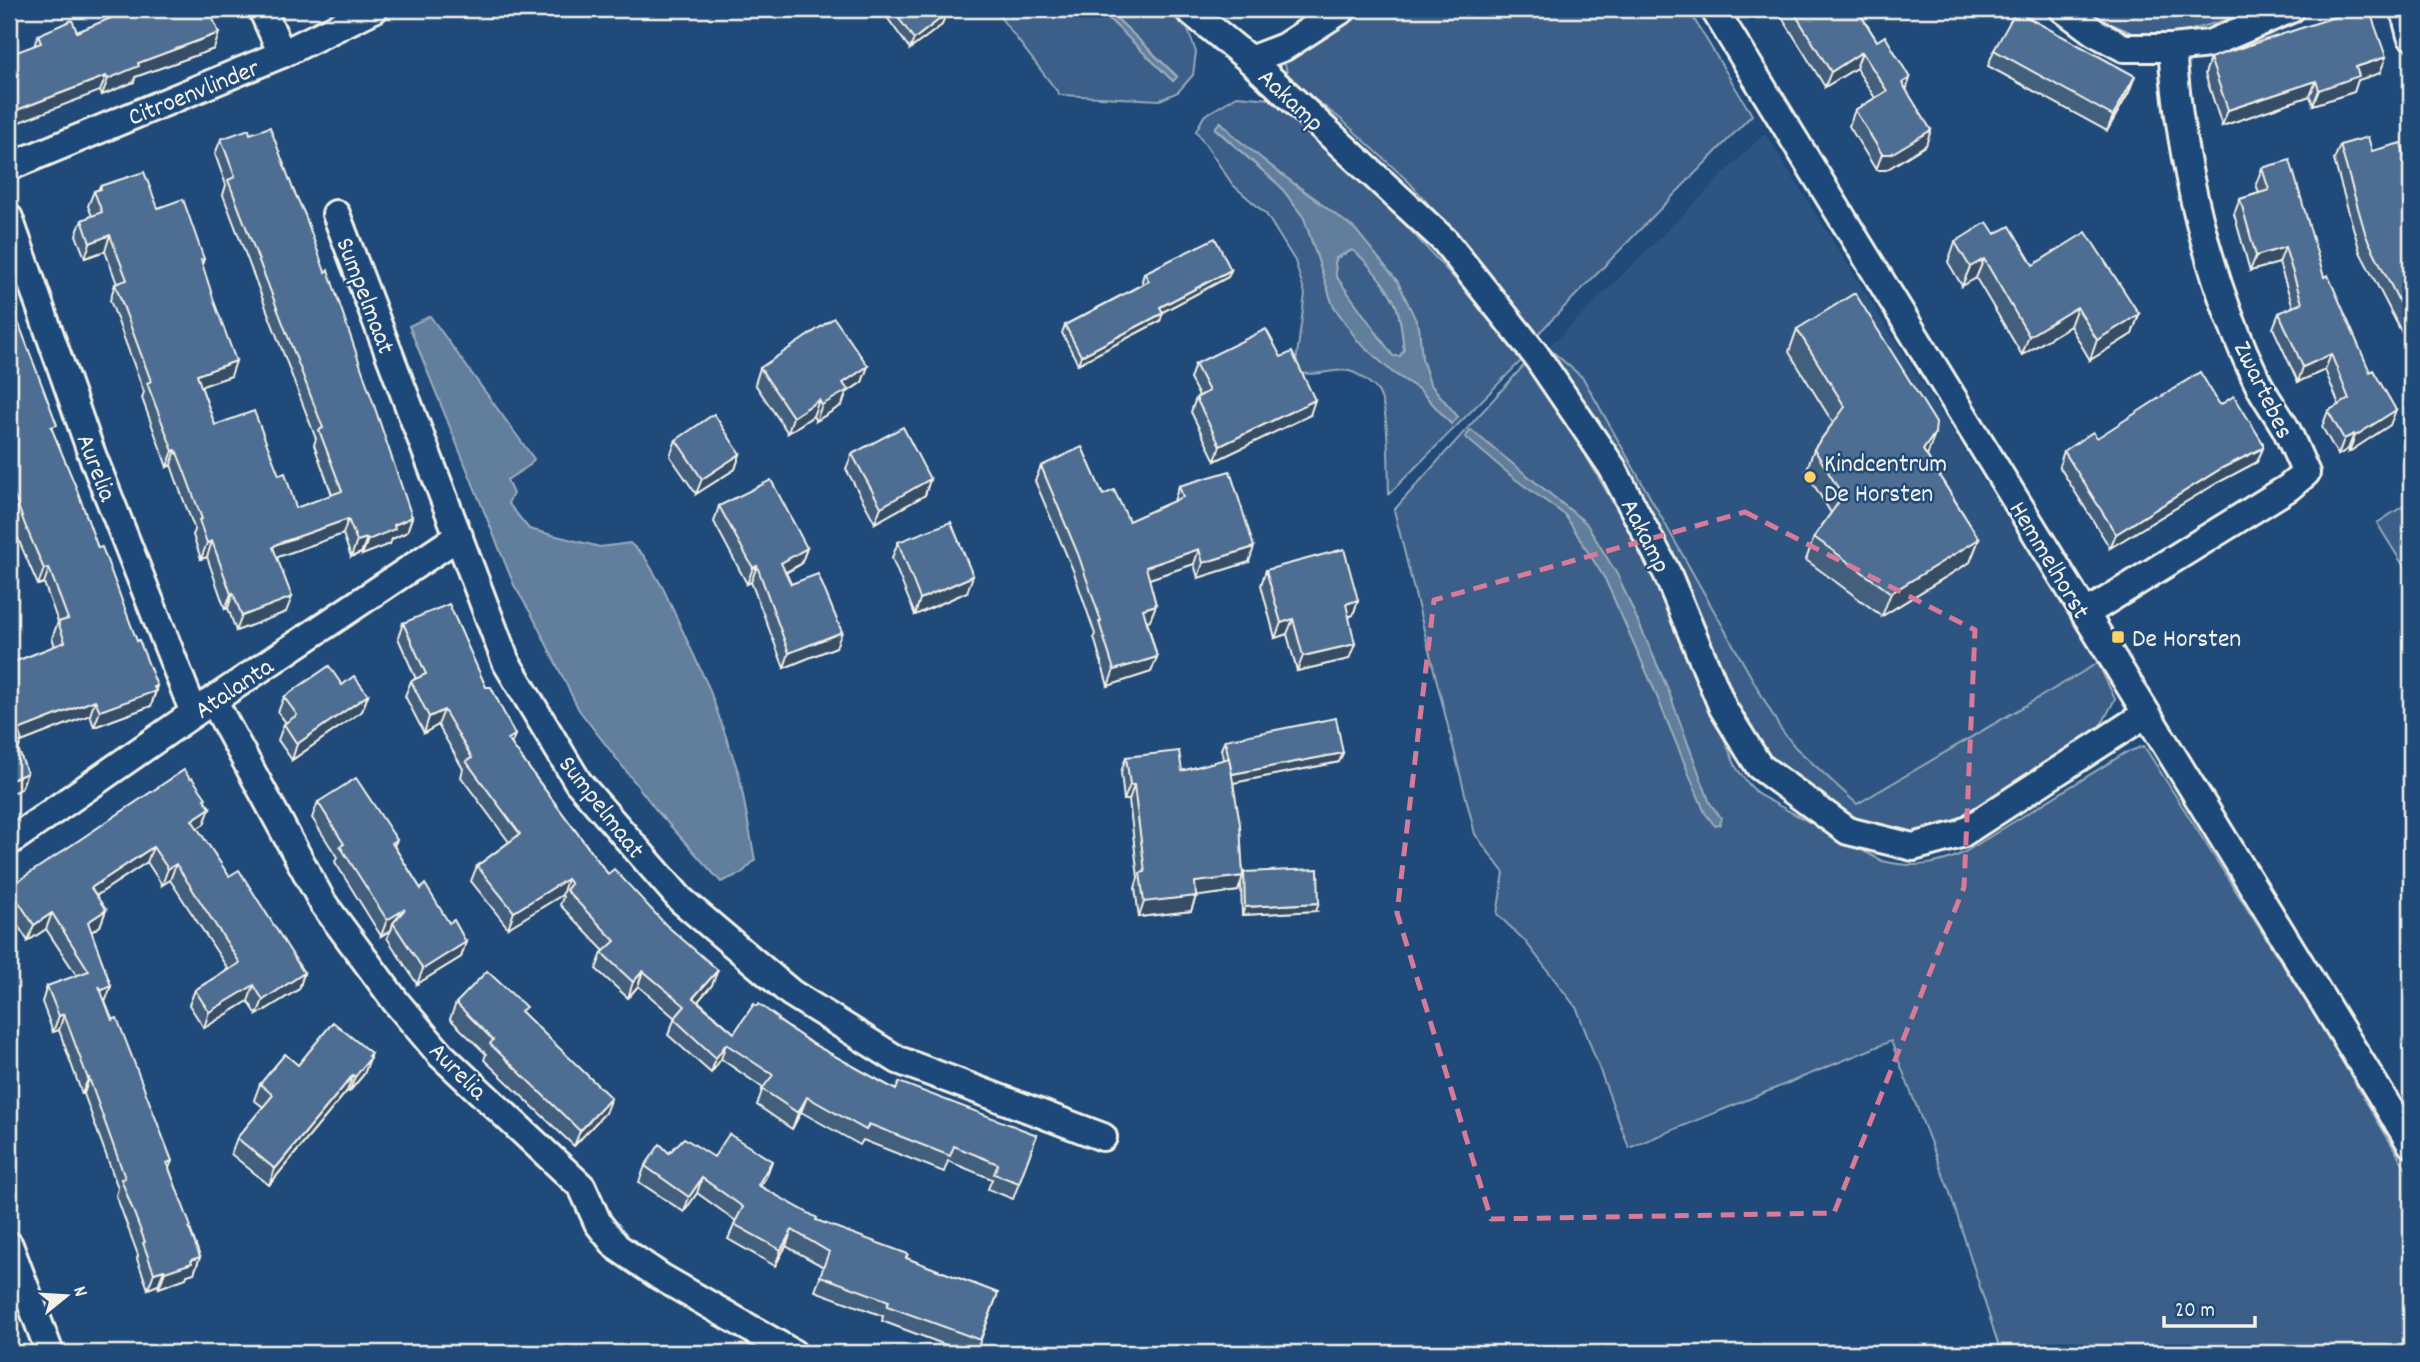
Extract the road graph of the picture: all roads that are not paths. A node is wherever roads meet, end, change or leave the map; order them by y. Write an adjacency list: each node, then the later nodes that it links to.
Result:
1 (262, 9): 11 (street)
2 (374, 9): 11 (street, Citroenvlinder)
3 (1188, 9): 12 (street, Aakamp)
4 (1343, 9): 12 (street)
5 (1714, 9): 17 (street, Hemmelhorst)
6 (2063, 9): 10 (street)
7 (2291, 9): 10 (street)
8 (2404, 9): 9 (street)
9 (2411, 36)
10 (2172, 48): 17 (street, Zwartebes)
11 (282, 54): 13 (street, Citroenvlinder)
12 (1250, 60): 19 (street, Aakamp)
13 (9, 167)
14 (336, 214): 16 (street, Sumpelmaat)
15 (9, 219): 18 (street, Aurelia)
16 (460, 536): 18 (street, Atalanta); 21 (street, Sumpelmaat)
17 (2085, 614): 19 (street, Hemmelhorst)
18 (203, 706): 20 (street, Atalanta); 25 (street, Aurelia)
19 (2146, 714): 22 (street, Hemmelhorst)
20 (9, 842)
21 (1103, 1138)
22 (2411, 1144)
23 (9, 1245): 24 (street)
24 (50, 1353)
25 (793, 1353)

